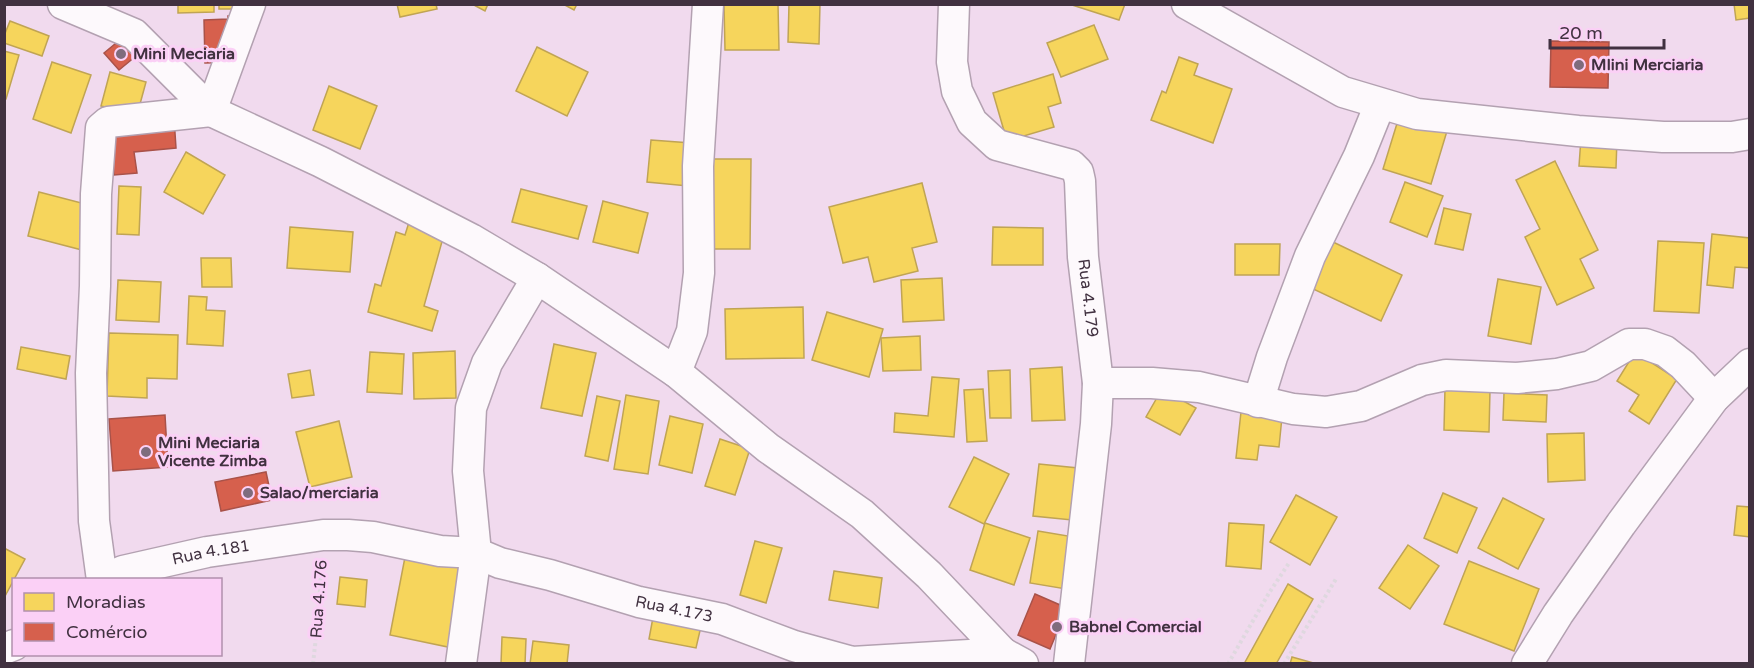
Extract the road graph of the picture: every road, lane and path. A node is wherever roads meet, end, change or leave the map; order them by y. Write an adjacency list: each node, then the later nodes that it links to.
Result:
1 (63, 4): 7 (street)
2 (250, 4): 7 (street)
3 (708, 4): 11 (street)
4 (954, 4): 12 (street, Rua 4.179)
5 (1187, 4): 6 (street)
6 (1380, 104): 8 (street); 14 (street)
7 (211, 111): 9 (street); 18 (street)
8 (1749, 134)
9 (537, 278): 11 (street); 16 (street)
10 (1748, 367): 13 (street)
11 (676, 372): 21 (street)
12 (1098, 383): 14 (street); 25 (street, Rua 4.179)
13 (1714, 398): 14 (street); 28 (street)
14 (1258, 402)
15 (323, 535): 16 (street, Rua 4.173); 19 (street, Rua 4.181); 22 (path, Rua 4.176)
16 (476, 553): 23 (street); 24 (street, Rua 4.173)
17 (1290, 562): 26 (path)
18 (102, 578)
19 (105, 578)
20 (1336, 579): 27 (path)
21 (1013, 658): 24 (street, Rua 4.173)
22 (313, 663)
23 (461, 663)
24 (851, 663)
25 (1069, 663)
26 (1228, 663)
27 (1284, 663)
28 (1527, 663)

